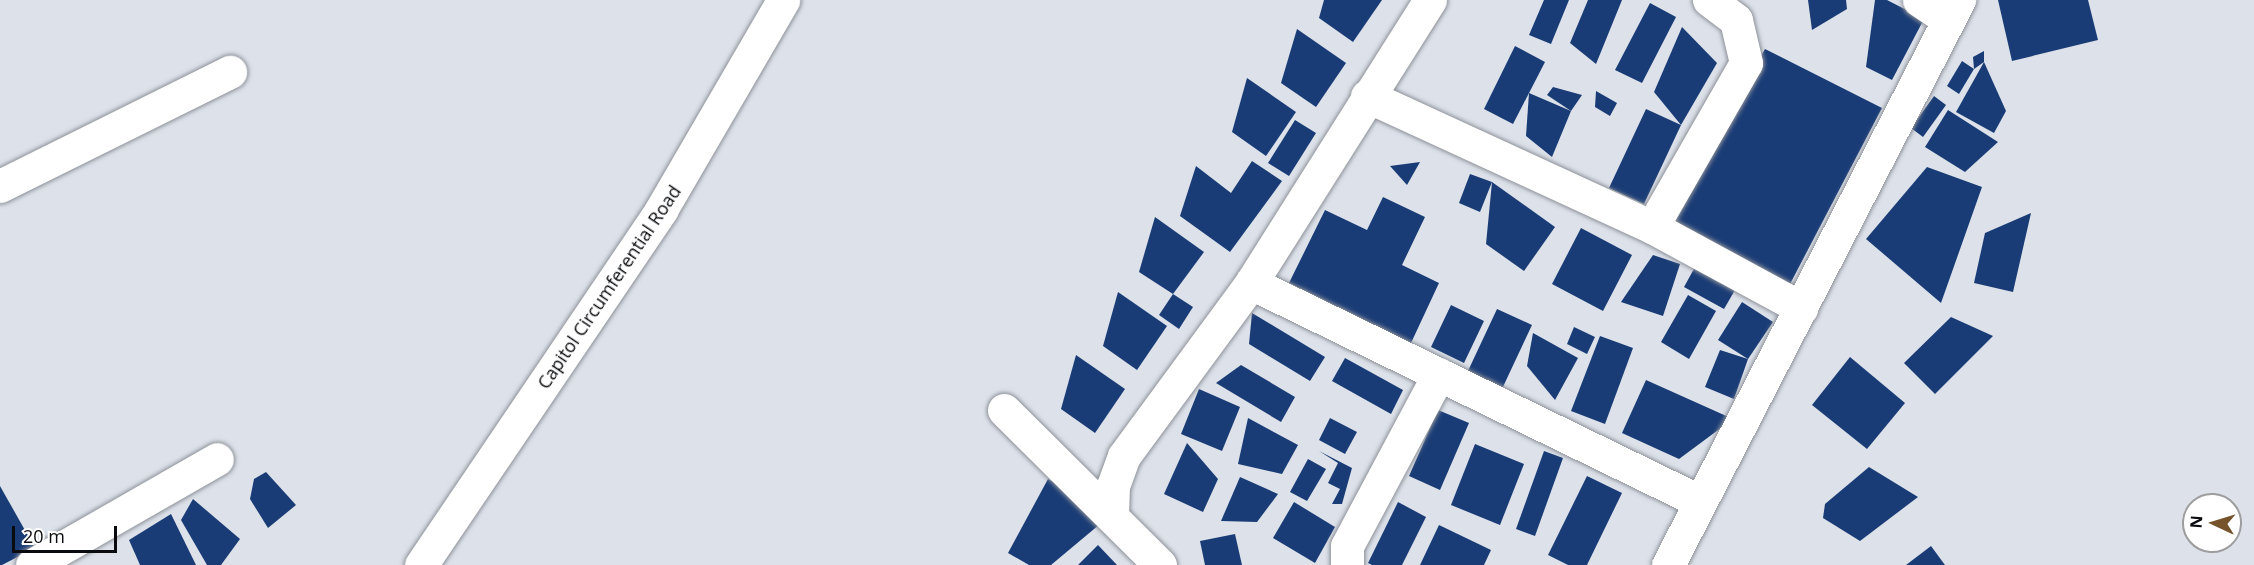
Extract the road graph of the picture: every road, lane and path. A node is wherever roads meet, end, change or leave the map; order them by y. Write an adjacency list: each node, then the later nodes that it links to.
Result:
1 (783, 0): 18 (street, Capitol Circumferential Road)
2 (1430, 0): 7 (street)
3 (1709, 0): 9 (street)
4 (1918, 0): 5 (street)
5 (1953, 9): 11 (street)
6 (230, 72): 8 (street)
7 (1367, 96): 9 (street); 10 (street)
8 (0, 186)
9 (1652, 227): 11 (street)
10 (1251, 283): 12 (street); 16 (street)
11 (1801, 308): 15 (street)
12 (1438, 374): 15 (street); 20 (street)
13 (1004, 410): 16 (street)
14 (217, 459): 17 (street)
15 (1701, 502): 21 (street)
16 (1112, 514): 19 (street)
17 (32, 565)
18 (421, 565)
19 (1160, 565)
20 (1347, 565)
21 (1668, 565)

